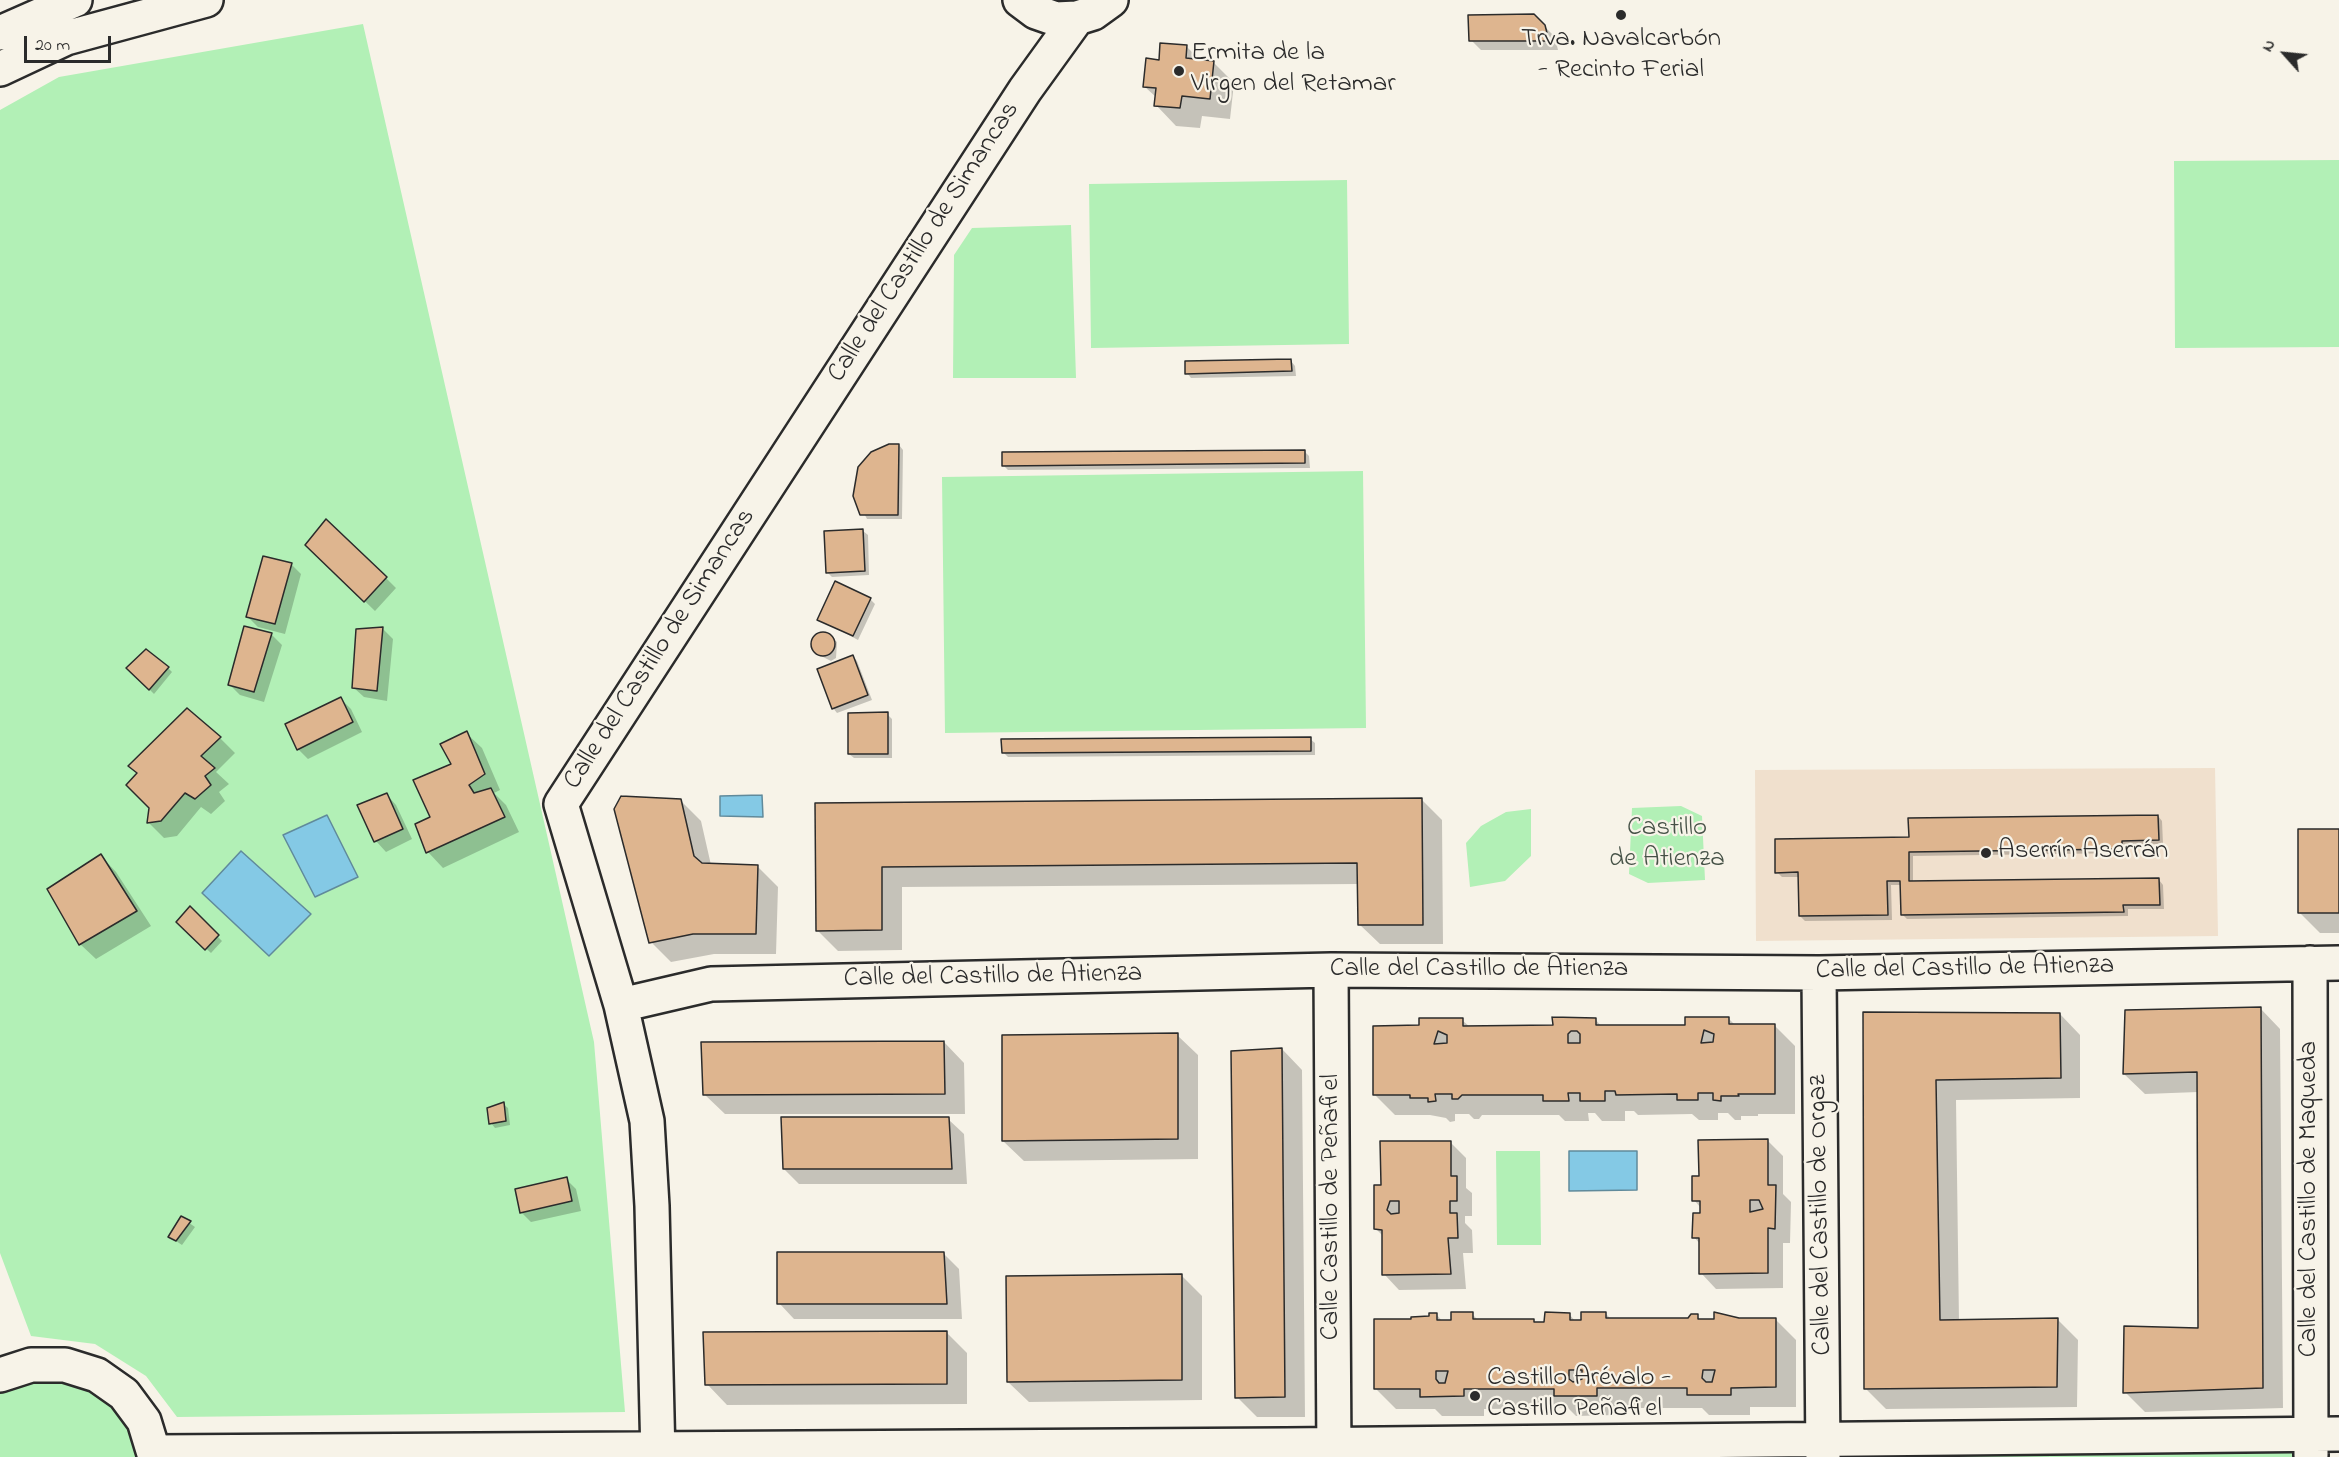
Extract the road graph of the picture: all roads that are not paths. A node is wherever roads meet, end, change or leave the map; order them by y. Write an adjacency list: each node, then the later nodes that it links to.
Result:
1 (50, 0): 6 (street)
2 (75, 0): 8 (street)
3 (206, 0): 9 (street)
4 (1111, 0): 7 (street)
5 (1028, 6): 7 (street); 10 (street, Calle del Castillo de Simancas)
6 (0, 11)
7 (1077, 18): 10 (street, Calle del Castillo de Simancas)
8 (0, 33)
9 (0, 69)
10 (1025, 90): 14 (street, Calle del Castillo de Simancas)
11 (2325, 963): 13 (street, Calle del Castillo de Atienza); 16 (street, Calle del Castillo de Maqueda)
12 (1331, 970): 13 (street, Calle del Castillo de Atienza); 14 (street, Calle del Castillo de Atienza); 18 (street, Calle Castillo de Peñafiel)
13 (1819, 973): 17 (street, Calle del Castillo de Orgaz)
14 (621, 1005): 19 (street, Calle del Castillo de Simancas)
15 (0, 1375): 20 (street)
16 (2320, 1442): 17 (street)
17 (1823, 1448): 18 (street)
18 (1334, 1451): 19 (street)
19 (658, 1452): 20 (street)
20 (155, 1454)

